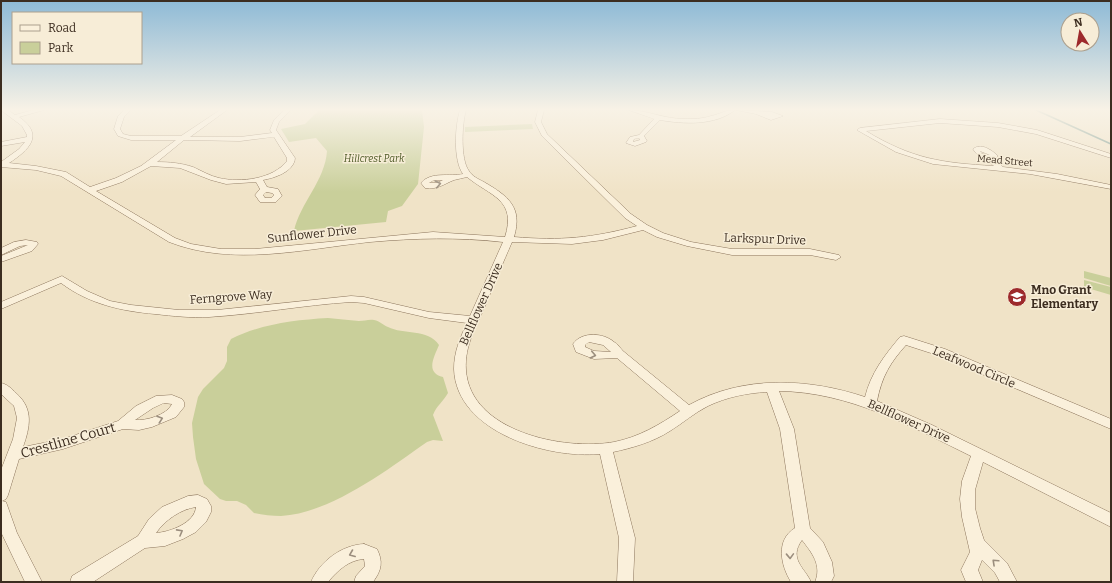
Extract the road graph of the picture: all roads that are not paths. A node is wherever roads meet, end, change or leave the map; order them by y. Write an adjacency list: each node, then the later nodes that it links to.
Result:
1 (127, 137): 10 (street)
2 (184, 137): 10 (street)
3 (259, 137): 10 (street)
4 (277, 137): 19 (street)
5 (460, 137): 17 (street)
6 (546, 137): 23 (street, Larkspur Drive)
7 (874, 137): 16 (street, Mead Street)
8 (1052, 137): 12 (street, Mead Street)
9 (29, 139): 11 (street); 15 (street)
10 (181, 139): 14 (street)
11 (1, 144)
12 (1111, 156)
13 (990, 158): 16 (street)
14 (150, 164): 19 (street); 22 (street)
15 (1, 165): 22 (street, Sunflower Drive)
16 (1001, 169): 20 (street, Mead Street)
17 (468, 175): 18 (street); 24 (street, Bellflower Drive)
18 (451, 178)
19 (258, 179): 21 (street)
20 (1111, 187)
21 (264, 189)
22 (90, 190): 24 (street, Sunflower Drive)
23 (644, 227): 24 (street, Sunflower Drive); 26 (street, Larkspur Drive)
24 (509, 239): 29 (street, Bellflower Drive)
25 (1, 252): 27 (street)
26 (836, 257)
27 (1, 259)
28 (1, 306): 29 (street, Ferngrove Way)
29 (473, 320): 37 (street, Bellflower Drive)
30 (619, 354): 34 (street)
31 (1, 387): 39 (street)
32 (772, 388): 33 (street, Bellflower Drive); 34 (street, Bellflower Drive); 43 (street)
33 (870, 403): 36 (street, Leafwood Circle); 38 (street, Bellflower Drive)
34 (688, 411): 37 (street, Bellflower Drive)
35 (122, 424): 39 (street, Crestline Court)
36 (1111, 424)
37 (605, 448): 50 (street)
38 (979, 454): 42 (street, Bellflower Drive); 45 (street)
39 (13, 455): 40 (street)
40 (1, 495)
41 (1, 508): 46 (street)
42 (1111, 520)
43 (803, 531): 51 (street, one-way to 51); 52 (street)
44 (143, 541): 47 (street)
45 (978, 544): 53 (street); 54 (street, one-way to 45)
46 (34, 582)
47 (78, 582)
48 (319, 582): 49 (street, one-way to 48)
49 (362, 582)
50 (625, 582)
51 (803, 582)
52 (823, 582)
53 (974, 582)
54 (1009, 582)

